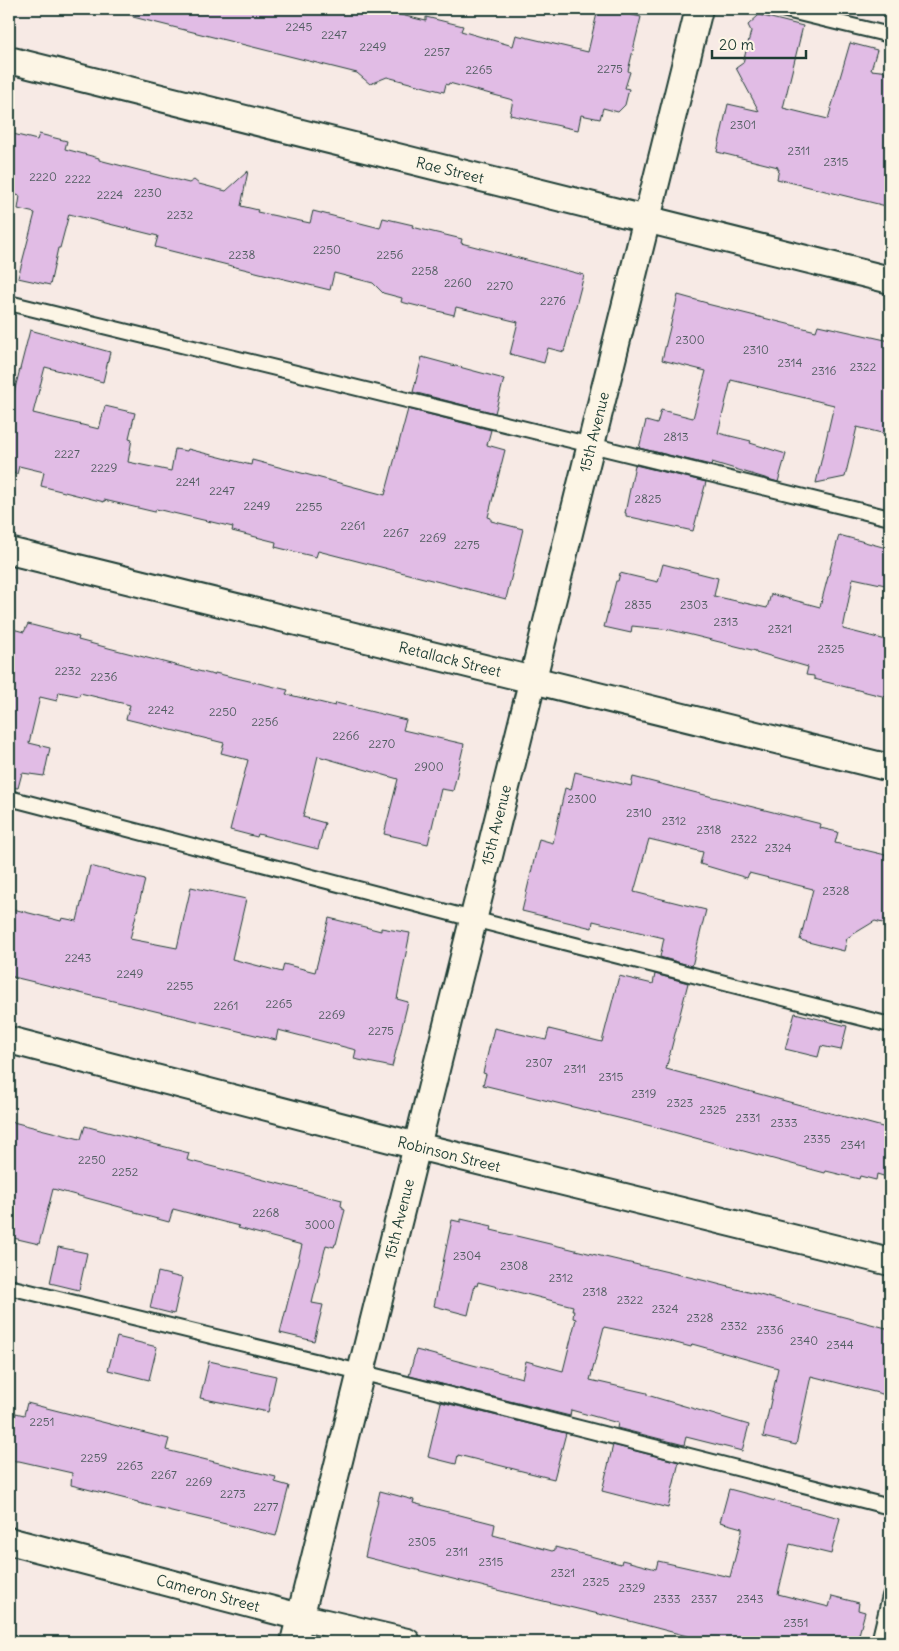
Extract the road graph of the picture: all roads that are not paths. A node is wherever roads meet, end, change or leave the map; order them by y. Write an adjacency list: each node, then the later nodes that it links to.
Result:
1 (699, 9): 5 (street, 15th Avenue)
2 (782, 9): 3 (lane)
3 (890, 36)
4 (9, 60): 5 (street, Rae Street)
5 (647, 219): 6 (street, Rae Street); 8 (street, 15th Avenue)
6 (890, 280)
7 (9, 303): 8 (lane)
8 (591, 445): 9 (lane); 11 (street, 15th Avenue)
9 (890, 518)
10 (9, 551): 11 (street, Retallack Street)
11 (532, 679): 12 (street, Retallack Street); 14 (street, 15th Avenue)
12 (890, 768)
13 (9, 798): 14 (lane)
14 (473, 919): 15 (lane); 17 (street, 15th Avenue)
15 (890, 1025)
16 (9, 1040): 17 (street, Robinson Street)
17 (417, 1146): 18 (street, Robinson Street); 20 (street, 15th Avenue)
18 (890, 1262)
19 (9, 1287): 20 (lane)
20 (360, 1372): 21 (lane); 24 (street, 15th Avenue)
21 (890, 1508)
22 (9, 1541): 24 (street, Cameron Street)
23 (890, 1596): 27 (lane)
24 (300, 1617): 25 (street, 15th Avenue); 26 (street, Cameron Street)
25 (294, 1642)
26 (407, 1642)
27 (879, 1642)

